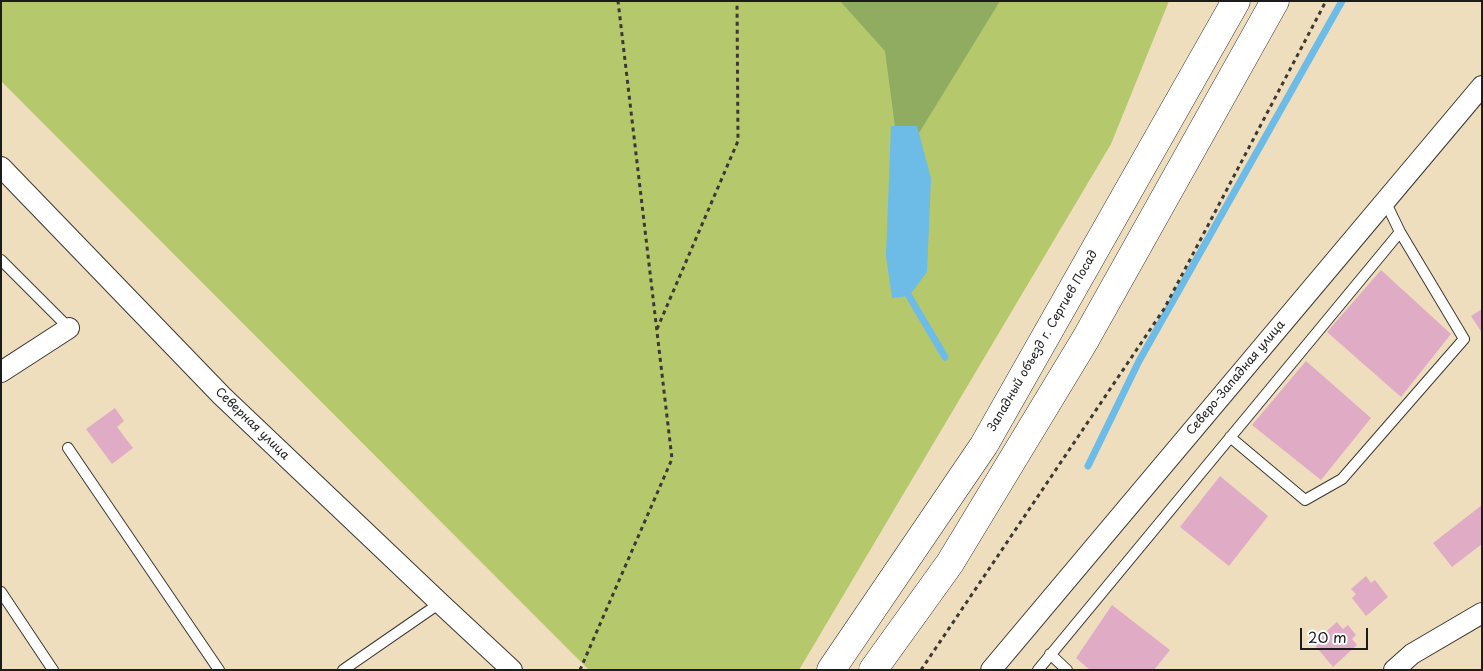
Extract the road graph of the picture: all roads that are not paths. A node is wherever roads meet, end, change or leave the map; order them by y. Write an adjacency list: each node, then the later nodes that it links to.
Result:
1 (1236, 1): 20 (main road, Западный объезд г. Сергиев Посад)
2 (1275, 1): 21 (main road)
3 (1482, 86): 5 (street, Северо-Западная улица)
4 (1, 168): 13 (street, Северная улица)
5 (1385, 201): 6 (lane); 22 (street, Северо-Западная улица)
6 (1400, 232): 10 (lane); 10 (lane)
7 (1, 260): 8 (lane)
8 (69, 328): 9 (street)
9 (1, 372)
10 (1230, 437): 15 (lane)
11 (68, 448): 17 (lane)
12 (1, 592): 16 (lane)
13 (440, 603): 18 (lane); 19 (street, Северная улица)
14 (1478, 622): 25 (street)
15 (1050, 654): 23 (lane); 24 (lane)
16 (53, 670)
17 (219, 670)
18 (343, 670)
19 (512, 670)
20 (832, 670)
21 (873, 670)
22 (991, 670)
23 (1038, 670)
24 (1067, 670)
25 (1394, 670)

